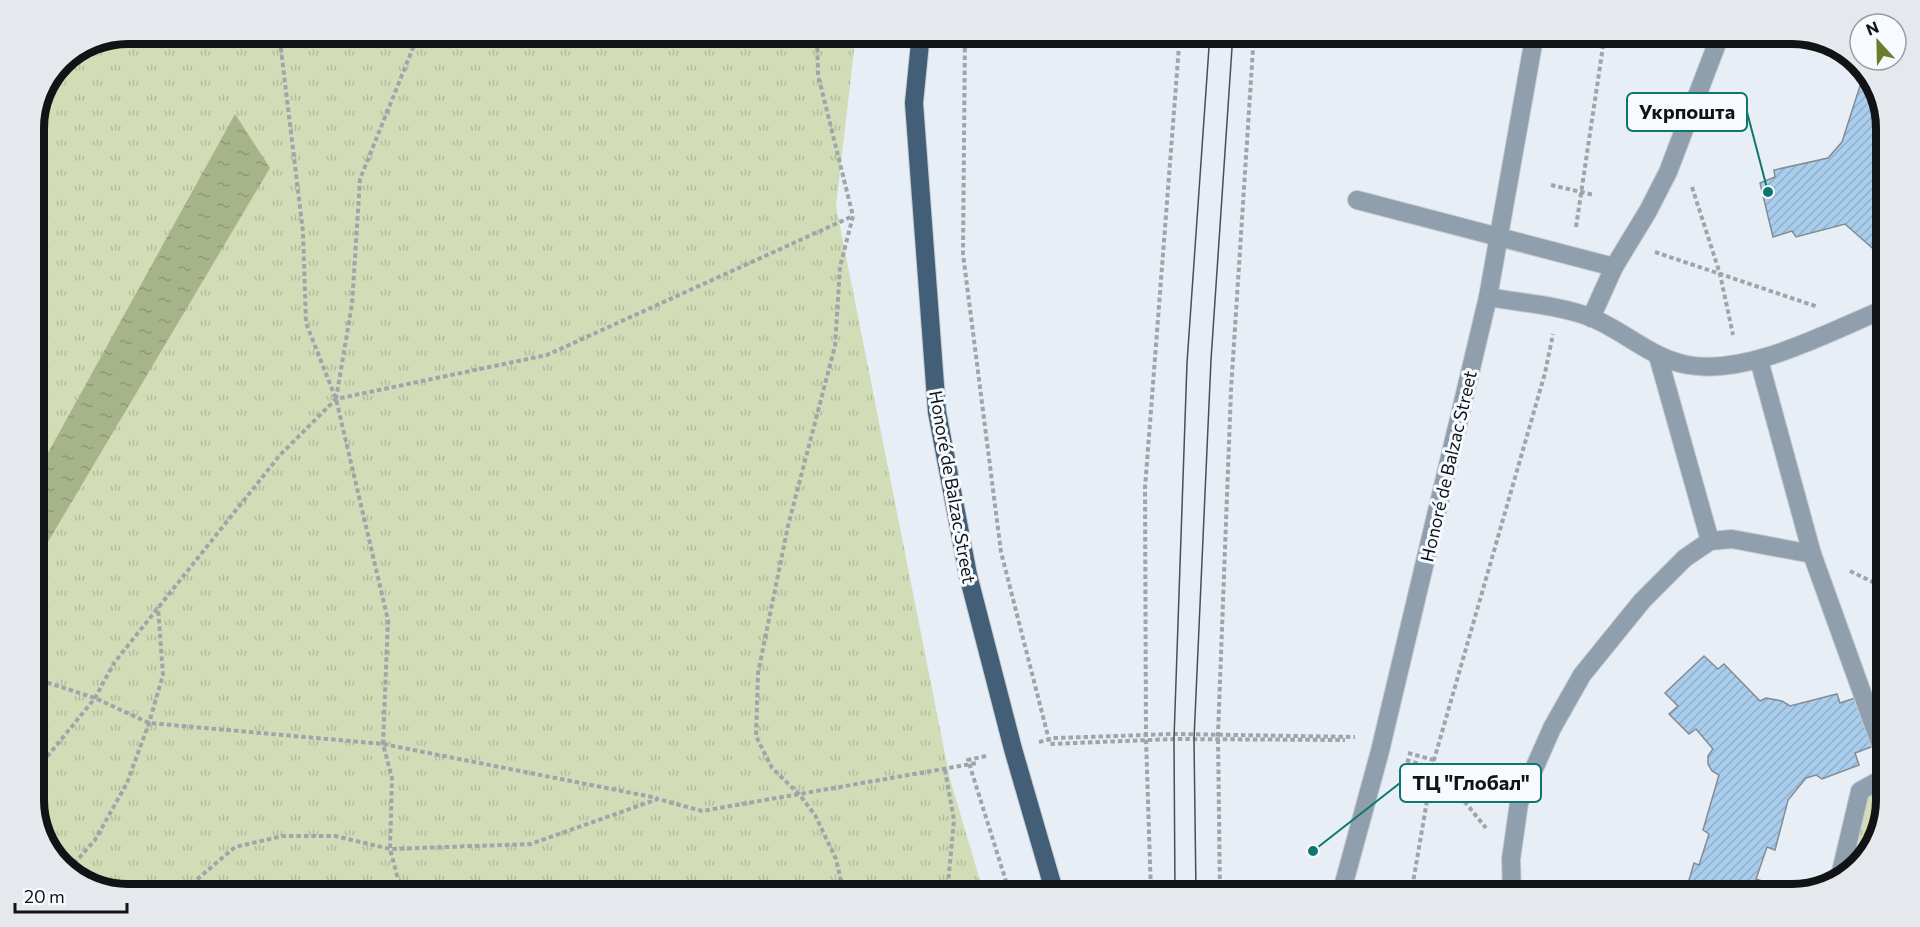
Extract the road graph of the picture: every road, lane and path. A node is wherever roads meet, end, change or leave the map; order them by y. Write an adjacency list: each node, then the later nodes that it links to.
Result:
1 (280, 44): 30 (path)
2 (415, 44): 30 (path)
3 (817, 44): 16 (path)
4 (920, 44): 44 (main road, Honoré de Balzac Street)
5 (965, 44): 40 (path)
6 (1179, 44): 38 (path)
7 (1253, 44): 39 (path)
8 (1532, 44): 17 (street, Honoré de Balzac Street)
9 (1603, 44): 13 (path)
10 (1717, 44): 11 (street)
11 (1679, 145): 18 (street); 21 (path)
12 (1551, 185): 13 (path)
13 (1582, 191): 14 (path); 19 (path)
14 (1594, 195)
15 (1357, 200): 17 (street)
16 (853, 216): 30 (path); 53 (path)
17 (1499, 238): 19 (street); 22 (street, Honoré de Balzac Street)
18 (1629, 243): 20 (street); 21 (path)
19 (1570, 256): 20 (street)
20 (1614, 267): 25 (street)
21 (1720, 274): 26 (path); 29 (path)
22 (1488, 297): 23 (street); 43 (street, Honoré de Balzac Street)
23 (1558, 309): 25 (street); 46 (path)
24 (1876, 312): 26 (street)
25 (1591, 318): 27 (street)
26 (1857, 320): 28 (street)
27 (1658, 356): 29 (street); 31 (street)
28 (1759, 360): 29 (street); 32 (street)
29 (1739, 362)
30 (336, 399): 33 (path); 42 (path)
31 (1710, 541): 32 (street); 56 (street)
32 (1812, 554): 37 (street)
33 (158, 607): 35 (path); 36 (path)
34 (44, 682): 35 (path)
35 (95, 698): 36 (path); 47 (path)
36 (149, 723): 42 (path); 57 (path)
37 (1876, 731)
38 (1147, 737): 39 (path); 40 (path); 65 (path)
39 (1219, 737): 41 (path); 43 (path); 66 (path)
40 (1048, 740): 44 (path)
41 (1345, 740)
42 (383, 744): 54 (path); 55 (path)
43 (1382, 746): 46 (path); 67 (street, Honoré de Balzac Street)
44 (1013, 749): 49 (path); 64 (main road, Honoré de Balzac Street)
45 (1405, 759): 50 (path)
46 (1434, 760): 50 (path)
47 (44, 761)
48 (977, 763): 49 (path)
49 (969, 766): 51 (path); 63 (path)
50 (1432, 768): 56 (path); 68 (path)
51 (945, 770): 53 (path); 62 (path)
52 (1876, 782): 58 (street)
53 (799, 794): 54 (path); 61 (path)
54 (658, 799): 55 (path)
55 (390, 849): 59 (path); 60 (path)
56 (1510, 860): 69 (street)
57 (73, 864)
58 (1842, 867)
59 (192, 884)
60 (399, 884)
61 (842, 884)
62 (948, 884)
63 (1007, 884)
64 (1052, 884)
65 (1151, 884)
66 (1220, 884)
67 (1344, 884)
68 (1413, 884)
69 (1511, 884)

